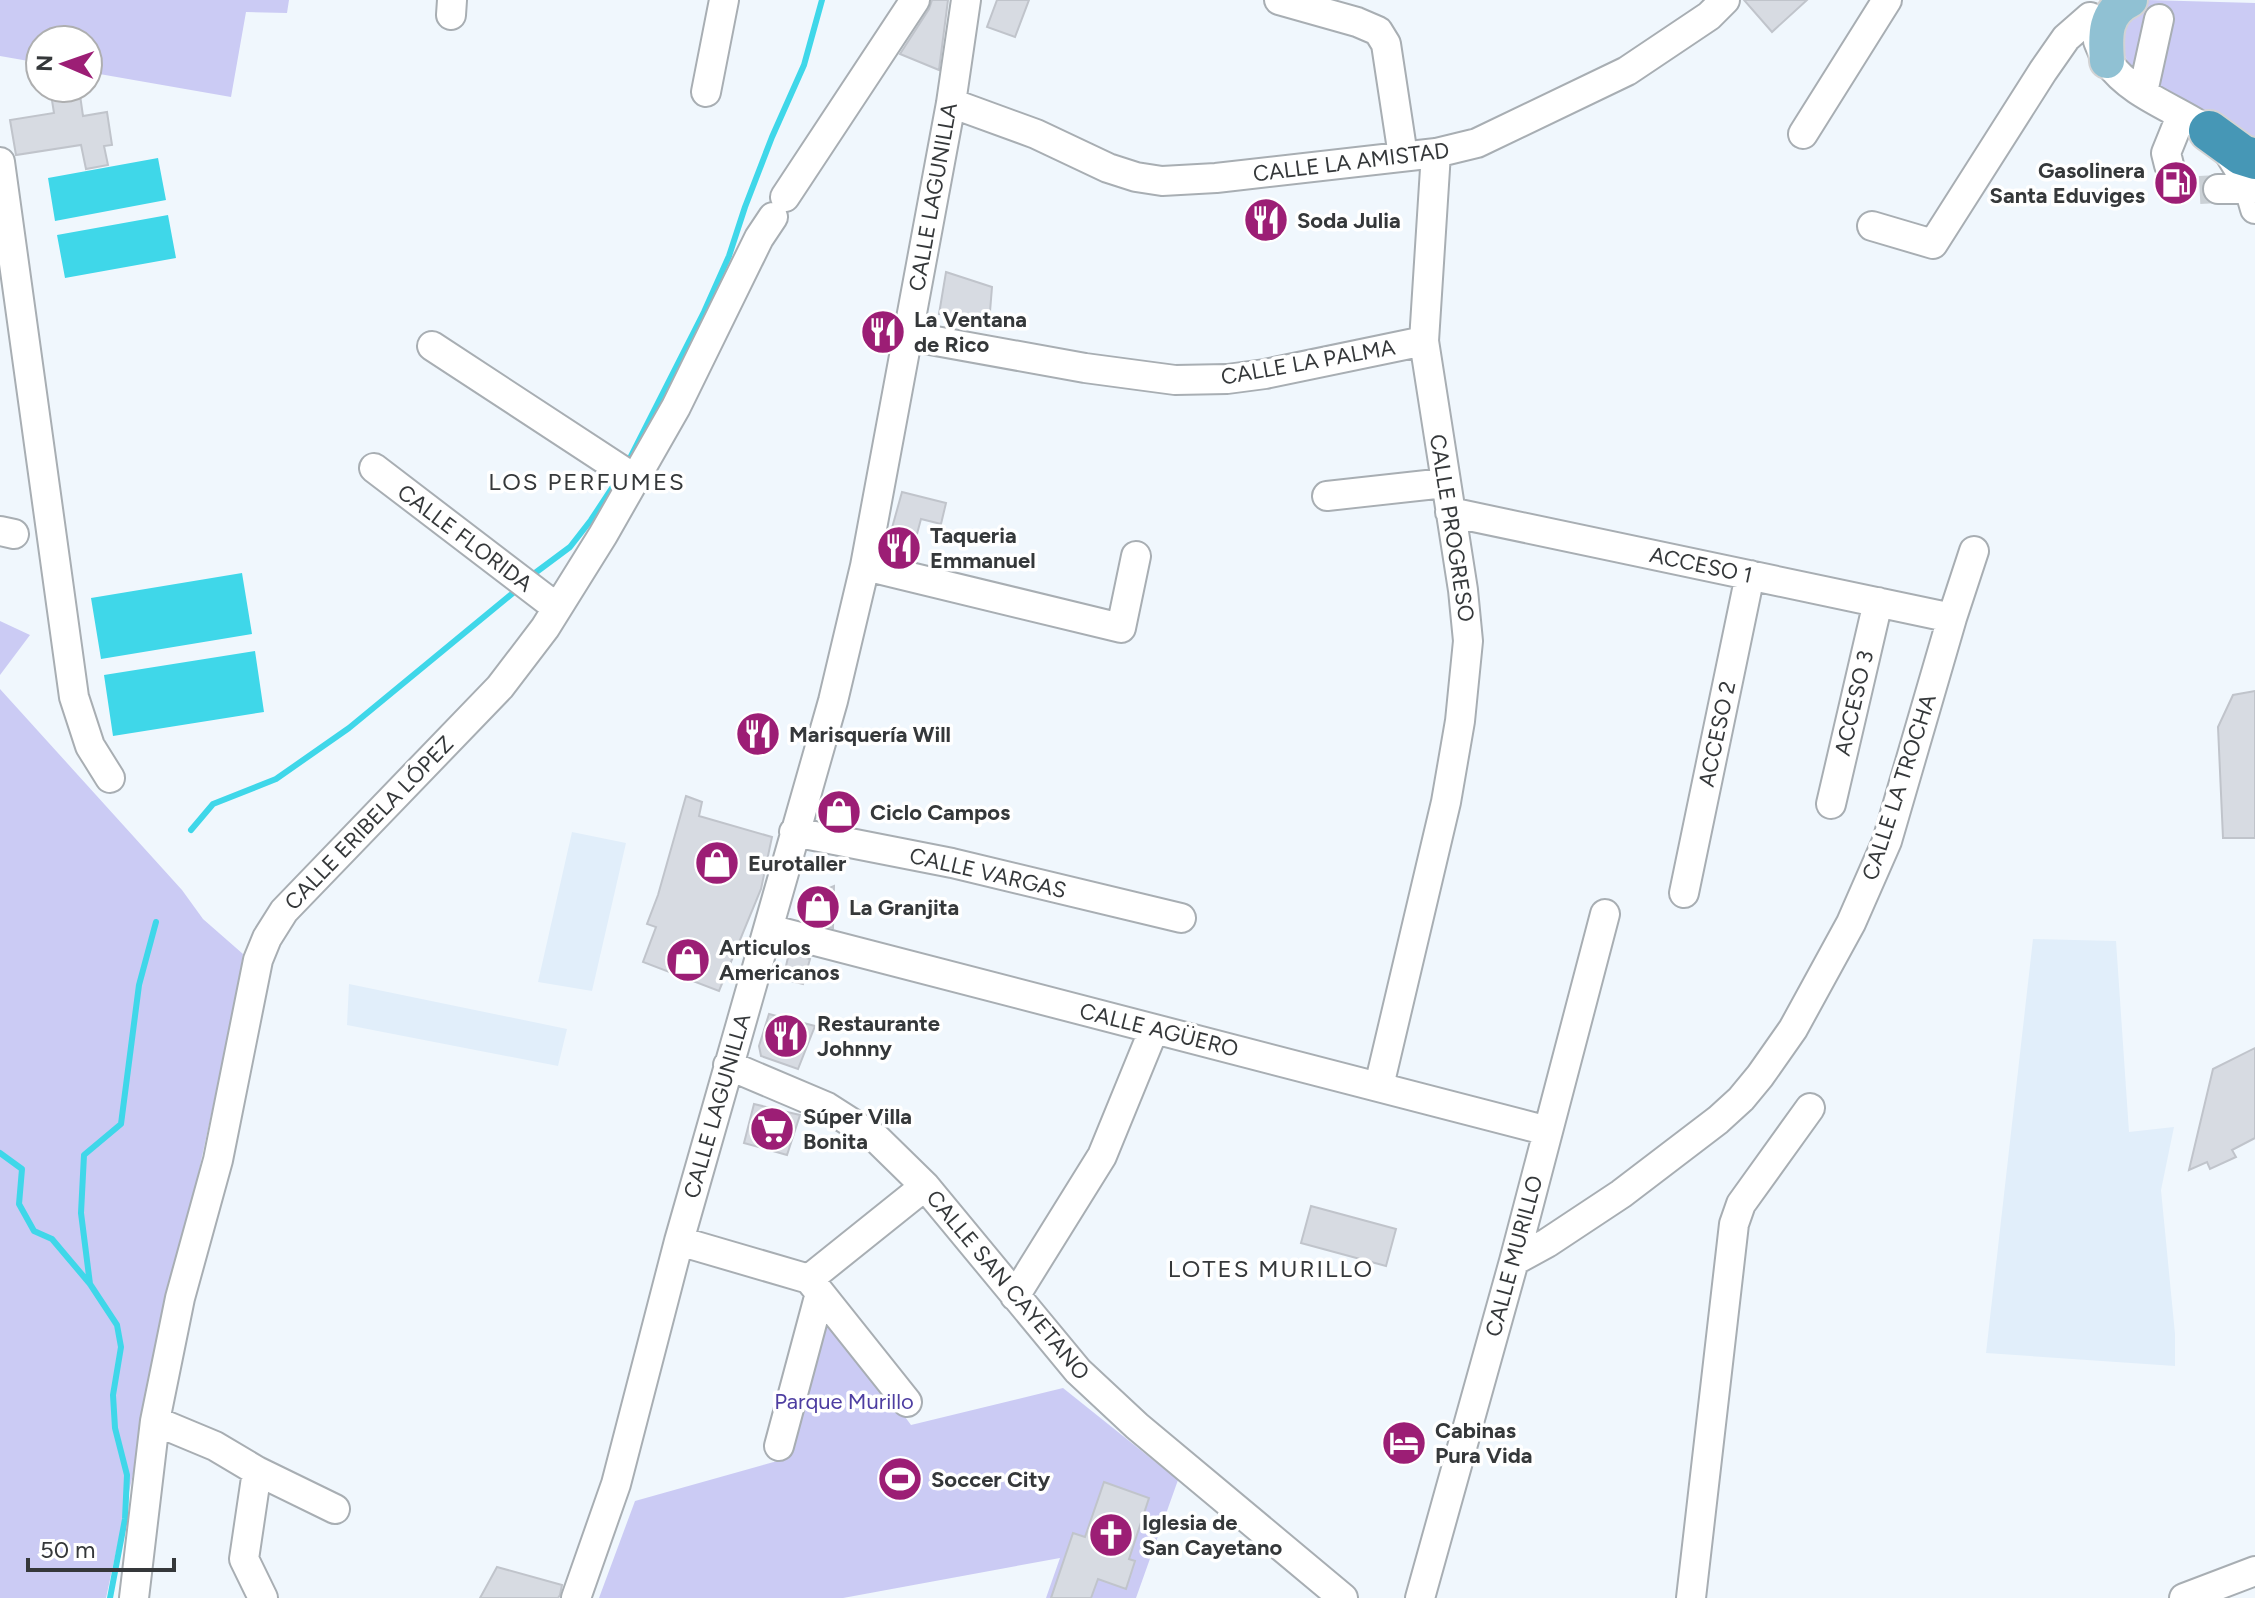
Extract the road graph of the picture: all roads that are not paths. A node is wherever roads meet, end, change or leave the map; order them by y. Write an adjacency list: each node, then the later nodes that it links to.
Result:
1 (724, 0): 11 (street)
2 (915, 0): 27 (street, CALLE ERIBELA LÓPEZ)
3 (966, 0): 13 (street, CALLE LAGUNILLA)
4 (1279, 0): 17 (street)
5 (1725, 0): 16 (street, CALLE LA AMISTAD)
6 (1887, 0): 15 (street)
7 (2130, 0): 10 (main road)
8 (2090, 8): 10 (street); 22 (street)
9 (2159, 19): 12 (street)
10 (2107, 61): 12 (street)
11 (706, 92)
12 (2143, 92): 14 (street)
13 (951, 103): 17 (street, CALLE LA AMISTAD); 23 (street, CALLE LAGUNILLA)
14 (2195, 124): 19 (street); 20 (highway)
15 (1803, 134)
16 (1436, 153): 17 (street, CALLE LA AMISTAD); 24 (street, CALLE PROGRESO)
17 (1403, 156)
18 (0, 162): 38 (street)
19 (2169, 165)
20 (2253, 186): 21 (street)
21 (2218, 189)
22 (1872, 226)
23 (908, 336): 24 (street, CALLE LA PALMA); 33 (street, CALLE LAGUNILLA)
24 (1424, 341): 28 (street, CALLE PROGRESO)
25 (432, 346): 27 (street)
26 (374, 468): 36 (street, CALLE FLORIDA)
27 (635, 479): 36 (street, CALLE ERIBELA LÓPEZ)
28 (1445, 483): 29 (street); 30 (street, CALLE PROGRESO)
29 (1327, 496)
30 (1450, 512): 34 (street, ACCESO 1); 47 (street, CALLE PROGRESO)
31 (1974, 551): 37 (street, CALLE LA TROCHA)
32 (1136, 556): 33 (street)
33 (865, 566): 40 (street, CALLE LAGUNILLA)
34 (1750, 575): 35 (street, ACCESO 1); 41 (street, ACCESO 2)
35 (1878, 602): 37 (street, ACCESO 1); 39 (street, ACCESO 3)
36 (556, 607): 56 (street, CALLE ERIBELA LÓPEZ)
37 (1952, 618): 52 (street, CALLE LA TROCHA)
38 (110, 778)
39 (1831, 804)
40 (794, 832): 43 (street, CALLE VARGAS); 44 (street, CALLE LAGUNILLA)
41 (1684, 893)
42 (1605, 914): 49 (street, CALLE MURILLO)
43 (1181, 918)
44 (769, 929): 45 (street, CALLE AGÜERO); 46 (street, CALLE LAGUNILLA)
45 (1154, 1029): 47 (street, CALLE AGÜERO); 54 (street)
46 (728, 1065): 50 (street, CALLE SAN CAYETANO); 51 (street, CALLE LAGUNILLA)
47 (1379, 1086): 49 (street, CALLE AGÜERO)
48 (1810, 1108): 67 (street)
49 (1548, 1131): 52 (street, CALLE MURILLO)
50 (925, 1186): 53 (street); 54 (street, CALLE SAN CAYETANO)
51 (679, 1241): 53 (street); 64 (street, CALLE LAGUNILLA)
52 (1514, 1261): 66 (street, CALLE MURILLO)
53 (814, 1286): 55 (street); 57 (street)
54 (1015, 1296): 65 (street, CALLE SAN CAYETANO)
55 (907, 1402)
56 (155, 1421): 58 (street); 62 (street, CALLE ERIBELA LÓPEZ)
57 (779, 1446)
58 (257, 1471): 59 (street); 63 (street)
59 (335, 1509)
60 (2255, 1571): 61 (street)
61 (2197, 1596)
62 (134, 1598)
63 (263, 1598)
64 (576, 1598)
65 (1343, 1598)
66 (1420, 1598)
67 (1691, 1598)

